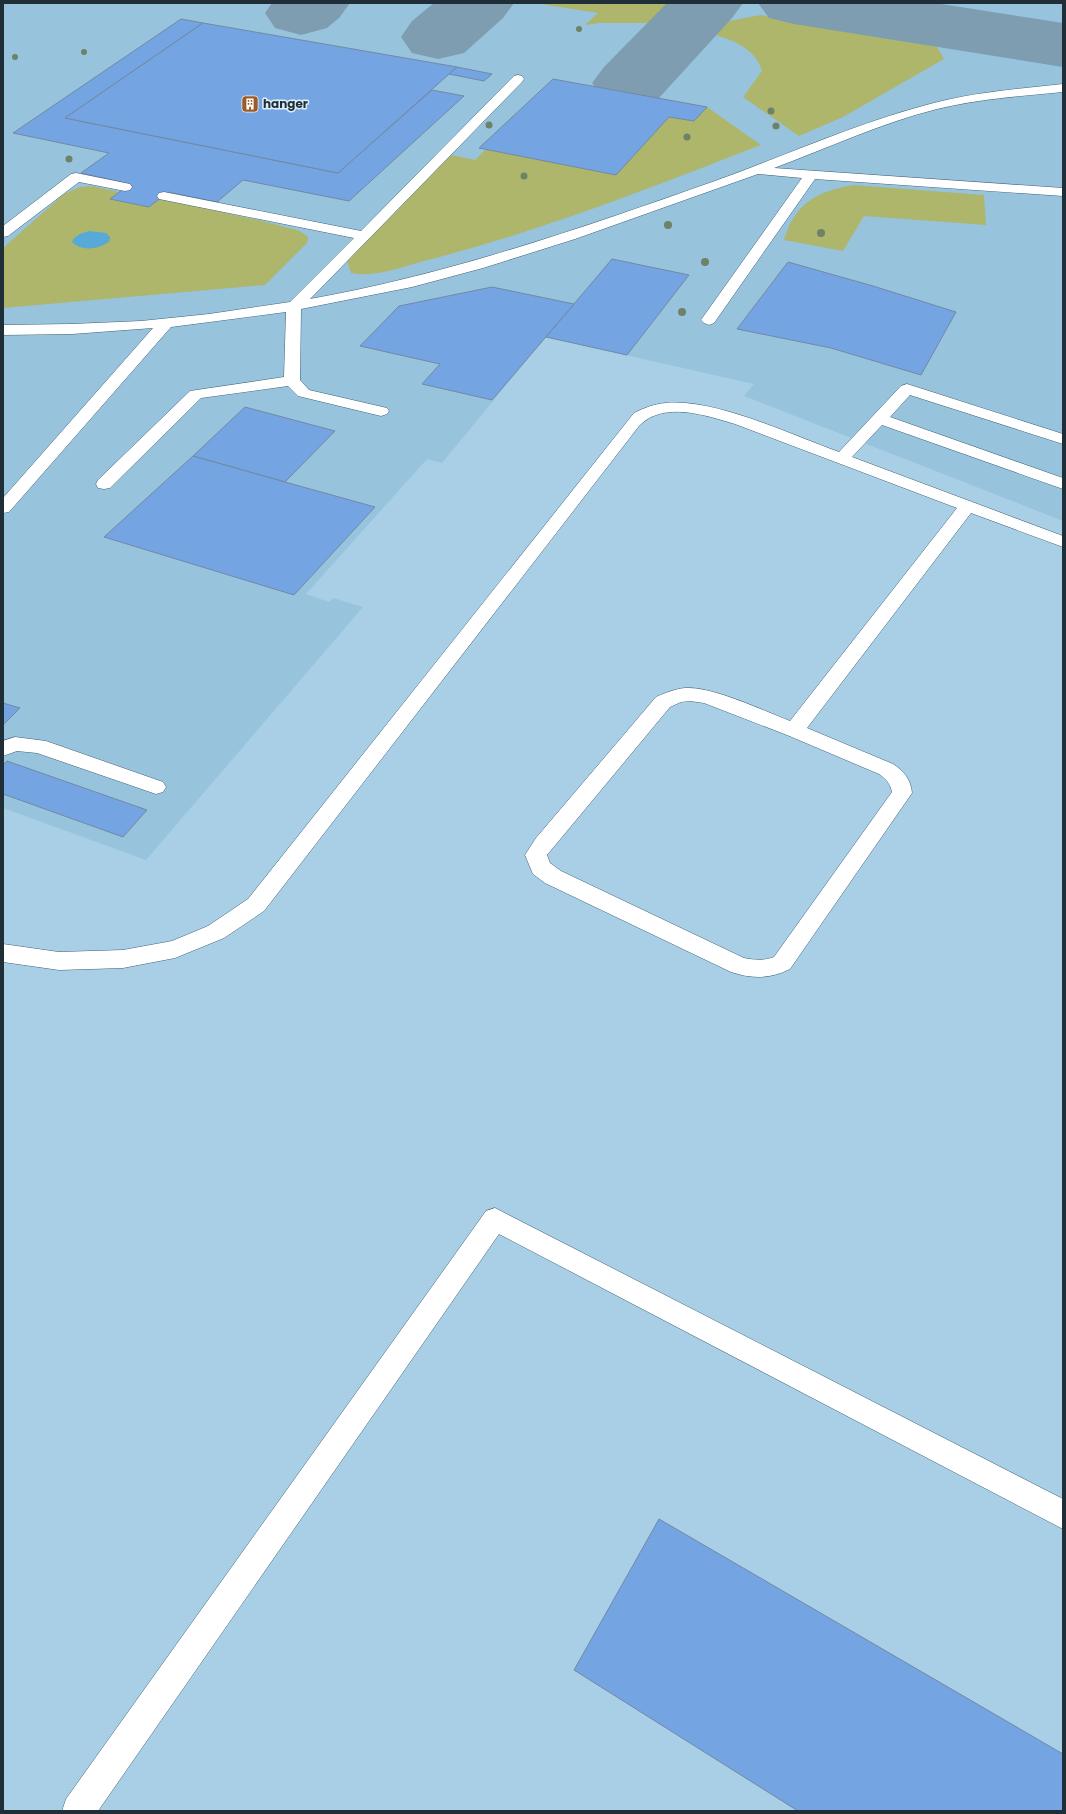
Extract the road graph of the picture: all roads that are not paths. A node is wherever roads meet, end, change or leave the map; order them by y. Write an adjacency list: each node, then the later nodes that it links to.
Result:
1 (518, 79): 9 (street)
2 (1063, 88): 3 (street)
3 (755, 171): 4 (street); 10 (street)
4 (811, 175): 6 (street); 11 (street)
5 (125, 187): 8 (street)
6 (1063, 192)
7 (164, 196): 9 (street)
8 (3, 233)
9 (363, 236): 10 (street)
10 (294, 307): 12 (street); 14 (street)
11 (709, 320)
12 (167, 322): 13 (street); 22 (street)
13 (3, 330)
14 (292, 381): 15 (street); 19 (street)
15 (382, 411)
16 (879, 419): 17 (street); 18 (street); 20 (street)
17 (1063, 439)
18 (842, 459): 21 (street); 27 (street)
19 (104, 484)
20 (1063, 484)
21 (968, 506): 23 (street); 24 (street)
22 (3, 508)
23 (1063, 542)
24 (794, 730): 24 (street)
25 (3, 749): 26 (street)
26 (156, 787)
27 (3, 953)
28 (1063, 1515): 29 (street)
29 (78, 1811)

